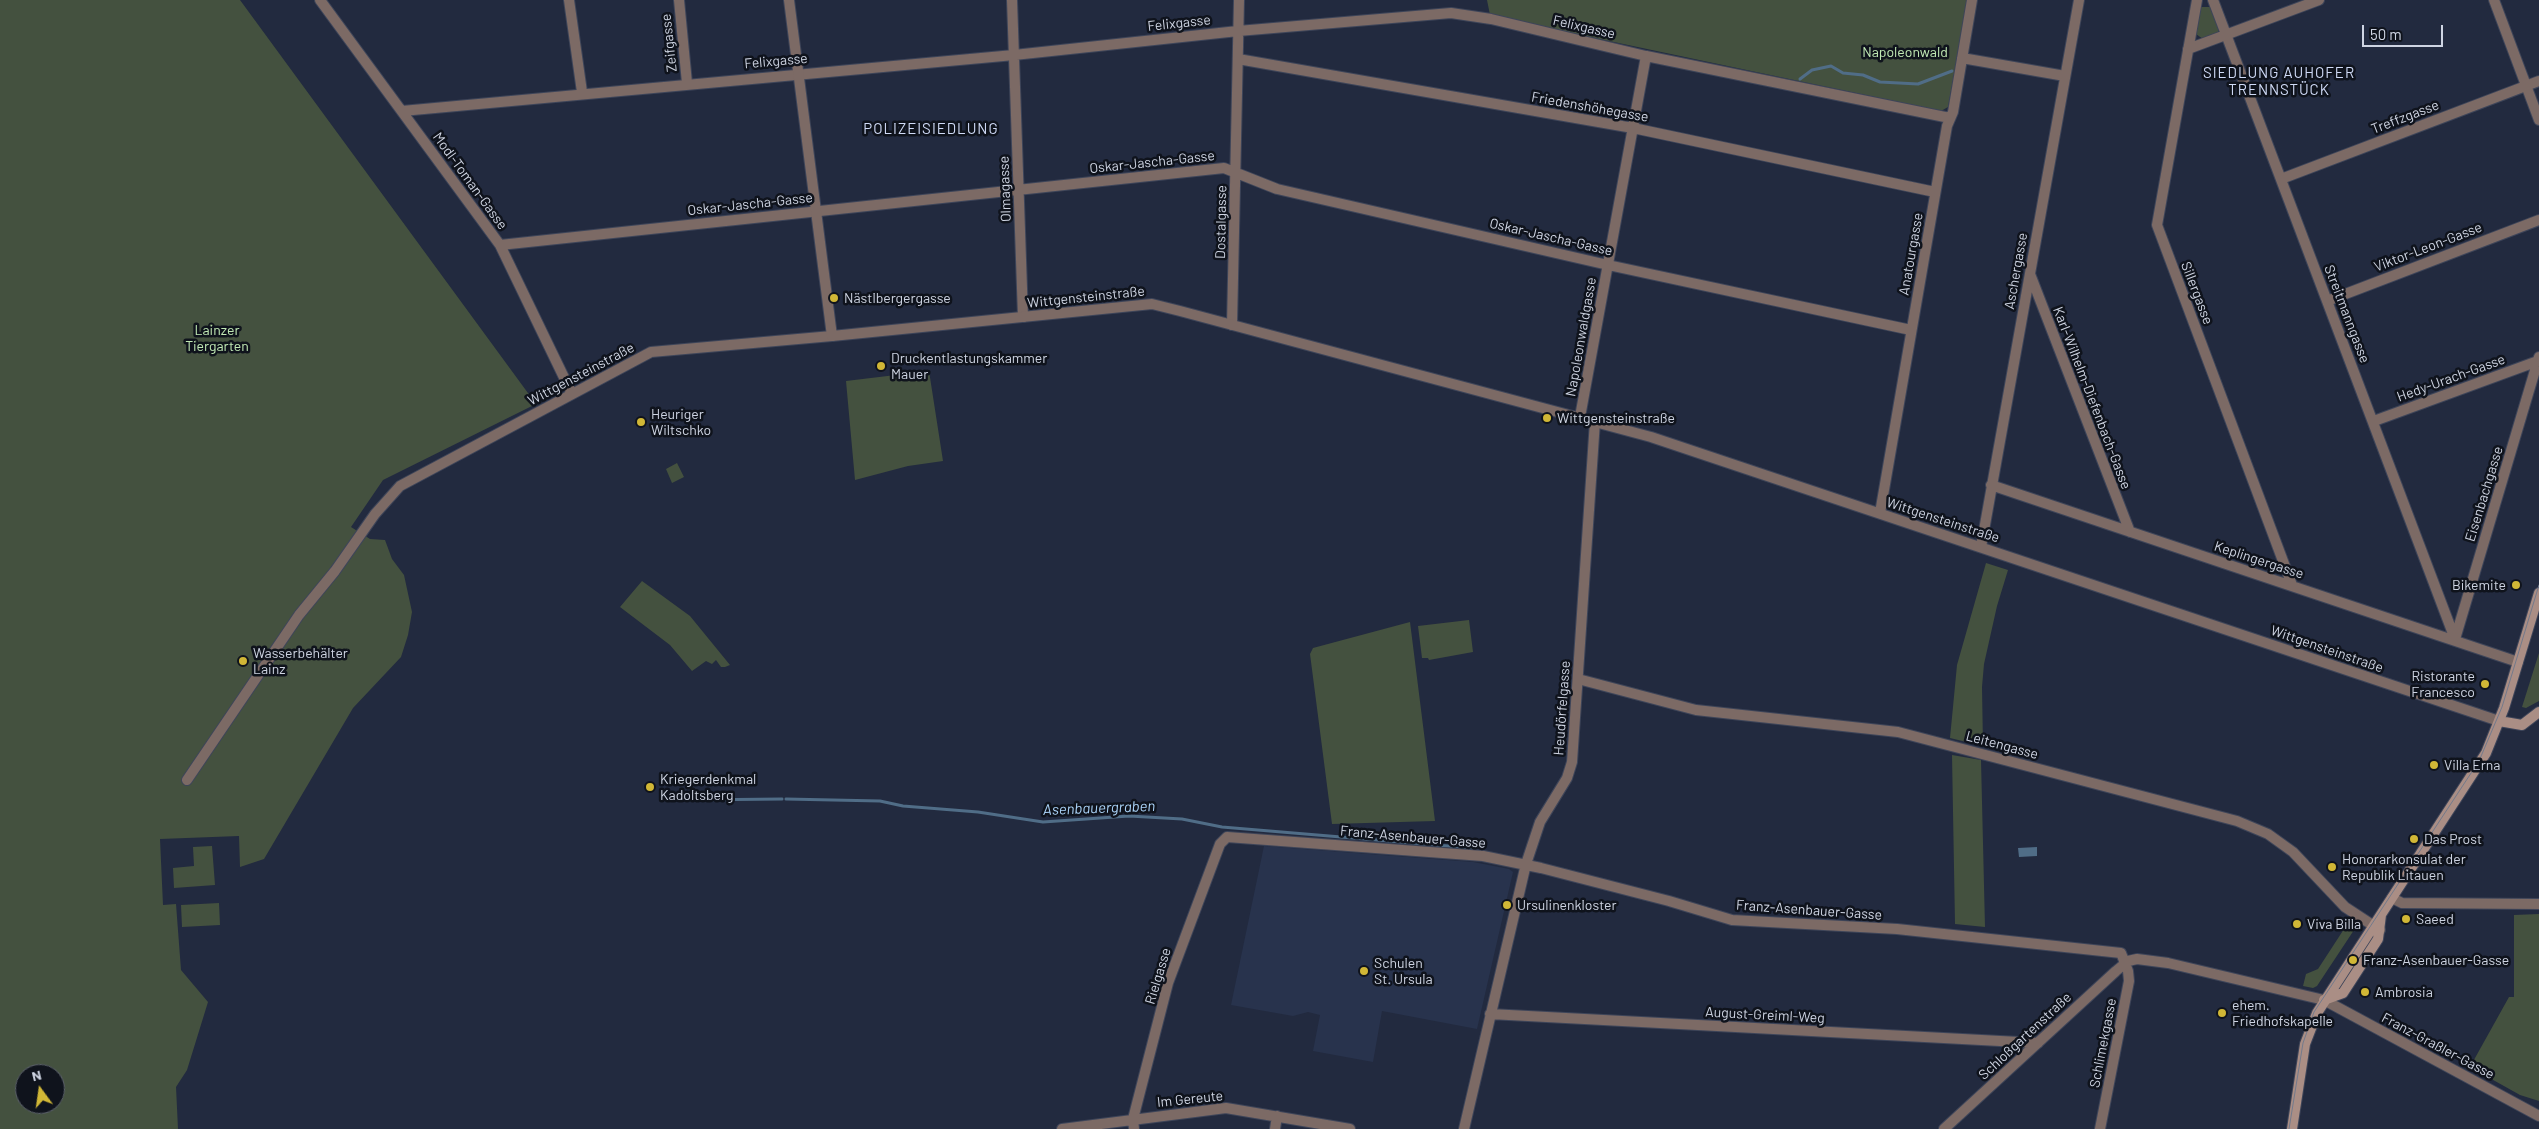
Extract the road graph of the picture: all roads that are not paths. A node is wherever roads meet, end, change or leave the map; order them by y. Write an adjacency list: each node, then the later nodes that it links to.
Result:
1 (320, 0): 26 (street, Modl-Toman-Gasse)
2 (569, 0): 25 (street)
3 (679, 0): 23 (street, Zeifgasse)
4 (789, 0): 20 (street)
5 (1012, 0): 16 (street, Olmagasse)
6 (1239, 0): 13 (street, Dostalgasse)
7 (1972, 0): 18 (street, Anatourgasse)
8 (2079, 0): 21 (street, Aschergasse)
9 (2197, 0): 15 (street, Sillergasse)
10 (2213, 0): 14 (street, Streitmanngasse)
11 (2319, 0): 14 (street)
12 (2494, 0): 24 (street)
13 (1238, 31): 16 (street, Felixgasse); 17 (street, Felixgasse); 19 (street, Dostalgasse)
14 (2226, 34): 15 (street); 31 (street, Streitmanngasse)
15 (2188, 49): 53 (street, Sillergasse)
16 (1014, 55): 20 (street, Felixgasse); 32 (street, Olmagasse)
17 (1646, 56): 27 (street, Felixgasse); 29 (street, Napoleonwaldgasse)
18 (1962, 58): 21 (street); 27 (street, Anatourgasse)
19 (1238, 59): 29 (street, Friedenshöhegasse); 30 (street, Dostalgasse)
20 (797, 73): 23 (street, Felixgasse); 34 (street)
21 (2065, 76): 38 (street, Aschergasse)
22 (2539, 81): 24 (street, Treffzgasse)
23 (687, 83): 25 (street, Felixgasse)
24 (2526, 86): 28 (street); 31 (street, Treffzgasse)
25 (582, 92): 26 (street, Felixgasse)
26 (402, 111): 36 (street, Modl-Toman-Gasse)
27 (1950, 118): 33 (street, Anatourgasse)
28 (2539, 120)
29 (1633, 128): 33 (street, Friedenshöhegasse); 37 (street, Napoleonwaldgasse)
30 (1236, 172): 32 (street, Oskar-Jascha-Gasse); 37 (street, Oskar-Jascha-Gasse); 41 (street, Dostalgasse)
31 (2281, 179): 39 (street, Streitmanngasse)
32 (1020, 190): 34 (street, Oskar-Jascha-Gasse); 40 (street, Olmagasse)
33 (1935, 192): 42 (street, Anatourgasse)
34 (815, 211): 36 (street, Oskar-Jascha-Gasse); 43 (street)
35 (2539, 220): 39 (street, Viktor-Leon-Gasse)
36 (500, 245): 45 (street, Modl-Toman-Gasse)
37 (1608, 265): 42 (street, Oskar-Jascha-Gasse); 46 (street, Napoleonwaldgasse)
38 (2030, 273): 49 (street, Aschergasse); 51 (street, Karl-Wilhelm-Diefenbach-Gasse)
39 (2326, 301): 48 (street, Streitmanngasse)
40 (1023, 317): 41 (street, Wittgensteinstraße); 43 (street, Wittgensteinstraße)
41 (1232, 325): 46 (street, Wittgensteinstraße)
42 (1911, 330): 50 (street, Anatourgasse)
43 (832, 336): 45 (street, Wittgensteinstraße)
44 (2538, 359): 48 (street, Hedy-Urach-Gasse); 55 (street, Eisenbachgasse)
45 (572, 394): 60 (street, Wittgensteinstraße)
46 (1580, 417): 47 (street, Wittgensteinstraße)
47 (1595, 421): 50 (street, Wittgensteinstraße); 57 (street, Heudörfelgasse)
48 (2374, 421): 55 (street, Streitmanngasse)
49 (1992, 485): 51 (street, Keplingergasse); 52 (street, Aschergasse)
50 (1880, 514): 52 (street, Wittgensteinstraße)
51 (2130, 532): 53 (street, Keplingergasse)
52 (1981, 547): 59 (street, Wittgensteinstraße)
53 (2292, 585): 55 (street, Keplingergasse)
54 (2539, 593): 56 (main road)
55 (2455, 639): 56 (street, Keplingergasse)
56 (2518, 662): 59 (main road)
57 (1578, 679): 62 (street, Heudörfelgasse); 65 (street, Leitengasse)
58 (2539, 712): 59 (main road)
59 (2499, 721): 63 (main road)
60 (187, 780)
61 (1227, 837): 62 (street, Franz-Asenbauer-Gasse); 72 (street, Rielgasse)
62 (1526, 864): 66 (street, Franz-Asenbauer-Gasse); 68 (street, Heudörfelgasse)
63 (2392, 898): 64 (street); 65 (main road)
64 (2539, 904)
65 (2377, 928): 67 (main road)
66 (2125, 963): 67 (street); 69 (street, Schloßgartenstraße); 78 (street, Schlimekgasse)
67 (2324, 1000): 71 (street, Franz-Graßler-Gasse); 79 (main road)
68 (1490, 1014): 69 (street, August-Greiml-Weg); 76 (street, Heudörfelgasse)
69 (2038, 1044): 77 (street, Schloßgartenstraße)
70 (1277, 1116): 72 (street, Im Gereute); 74 (street); 75 (street, Im Gereute)
71 (2539, 1116)
72 (1134, 1124): 73 (street, Im Gereute)
73 (1062, 1129)
74 (1275, 1129)
75 (1350, 1129)
76 (1464, 1129)
77 (1944, 1129)
78 (2100, 1129)
79 (2292, 1129)

